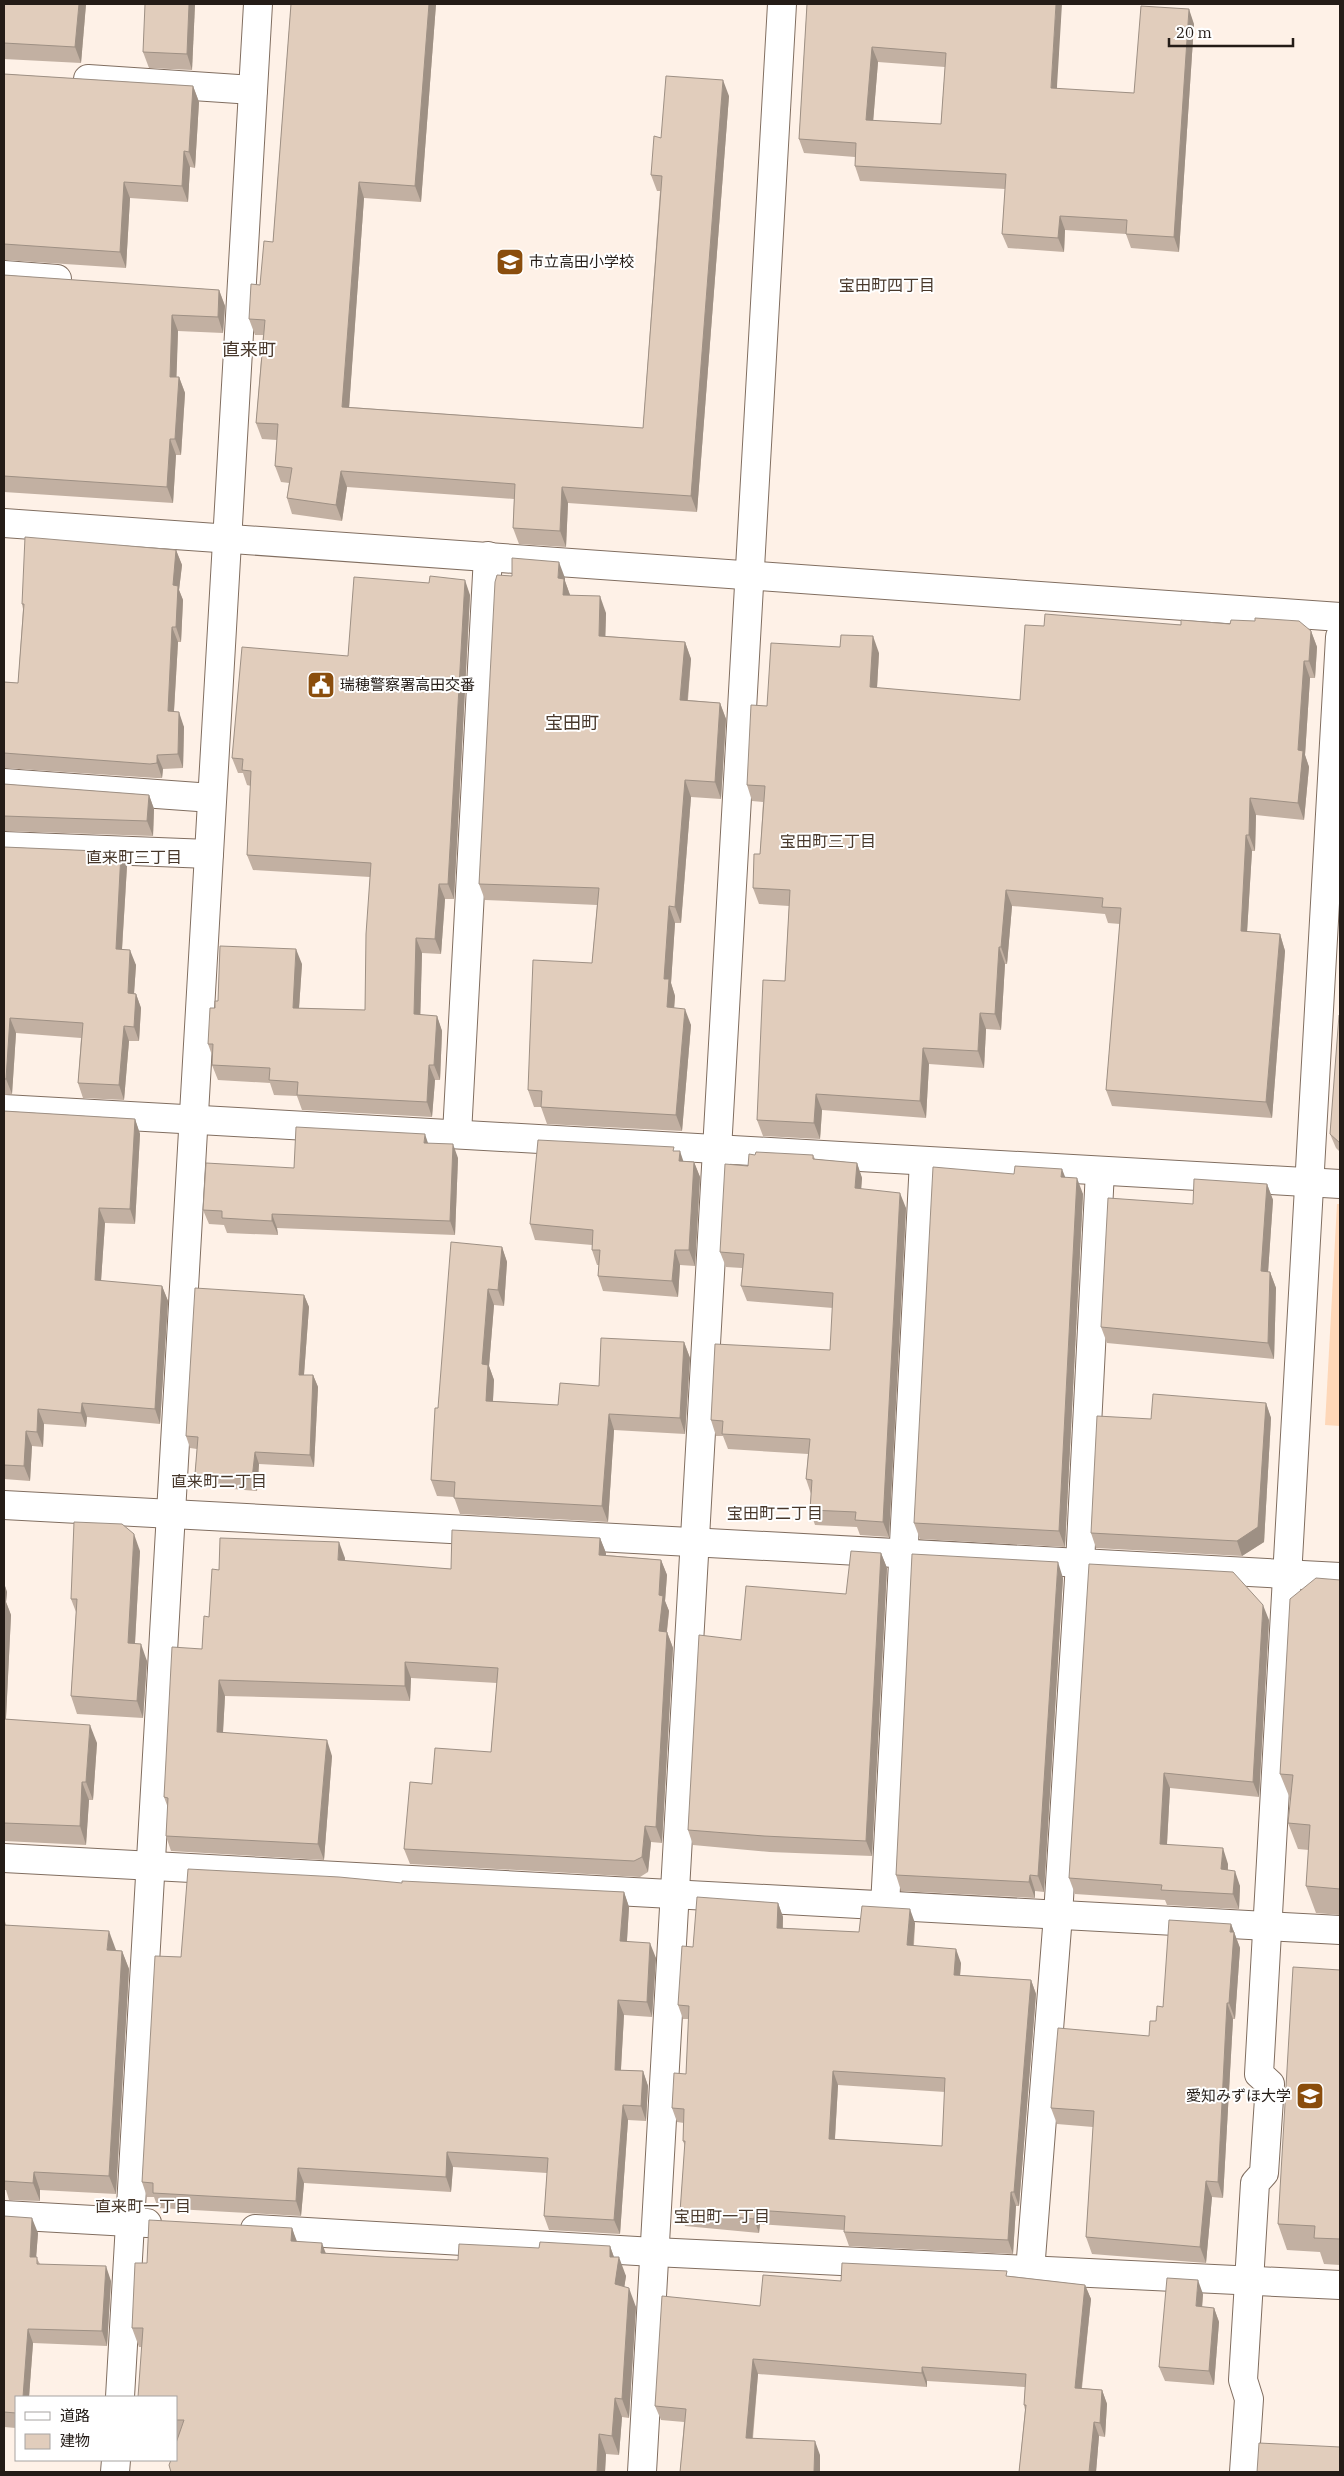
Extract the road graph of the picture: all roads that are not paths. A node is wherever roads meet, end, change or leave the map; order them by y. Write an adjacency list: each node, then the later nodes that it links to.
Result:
1 (258, 4): 4 (street)
2 (782, 4): 10 (street)
3 (64, 78): 4 (street)
4 (253, 90): 8 (street)
5 (4, 275): 6 (street)
6 (83, 280)
7 (4, 523): 8 (street)
8 (227, 538): 9 (street); 14 (street)
9 (488, 556): 10 (street); 20 (street)
10 (750, 575): 11 (street); 21 (street)
11 (1340, 617)
12 (1340, 637): 17 (street)
13 (4, 783): 14 (street)
14 (212, 798): 16 (street)
15 (4, 846): 16 (street)
16 (209, 854): 19 (street)
17 (1330, 1006): 24 (street)
18 (4, 1108): 19 (street)
19 (193, 1119): 20 (street); 27 (street)
20 (457, 1134): 21 (street)
21 (717, 1149): 22 (street); 28 (street)
22 (924, 1161): 23 (street); 29 (street)
23 (1100, 1171): 24 (street); 30 (street)
24 (1310, 1183): 25 (street); 31 (street)
25 (1340, 1184)
26 (4, 1505): 27 (street)
27 (171, 1514): 28 (street); 34 (street)
28 (694, 1542): 29 (street); 35 (street)
29 (902, 1553): 30 (street); 36 (street)
30 (1080, 1562): 31 (street); 37 (street)
31 (1288, 1574): 32 (street); 38 (street)
32 (1340, 1577)
33 (4, 1858): 34 (street)
34 (150, 1866): 35 (street); 41 (street)
35 (675, 1894): 36 (street); 44 (street)
36 (884, 1906): 37 (street)
37 (1058, 1915): 38 (street); 45 (street)
38 (1268, 1926): 39 (street); 46 (street)
39 (1340, 1930)
40 (4, 2215): 41 (street)
41 (130, 2222): 42 (street); 48 (street)
42 (169, 2224)
43 (229, 2228): 44 (street)
44 (654, 2252): 45 (street); 49 (street)
45 (1030, 2271): 46 (street)
46 (1248, 2279): 47 (street); 50 (street)
47 (1340, 2285)
48 (120, 2396)
49 (642, 2472)
50 (1244, 2472)

